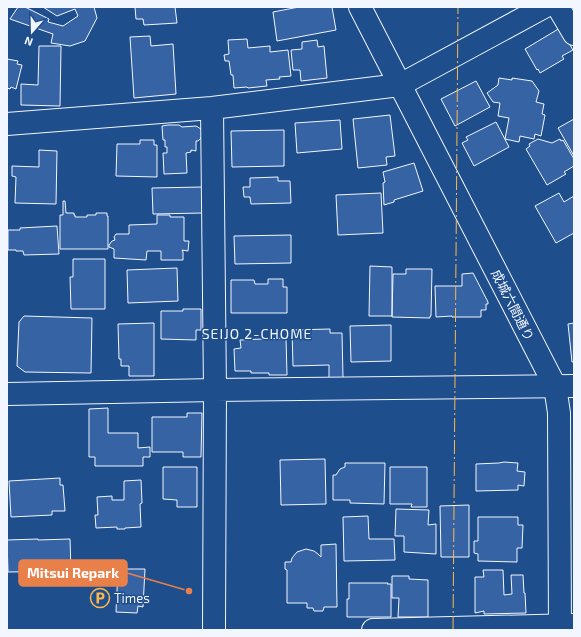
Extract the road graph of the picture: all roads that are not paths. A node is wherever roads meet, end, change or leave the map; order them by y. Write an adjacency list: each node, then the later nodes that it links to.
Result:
1 (360, 7): 5 (street, 成城六間通り)
2 (544, 7): 5 (street)
3 (558, 7): 4 (street)
4 (574, 34)
5 (400, 85): 6 (street); 8 (street, 成城六間通り)
6 (212, 108): 7 (street); 9 (street)
7 (7, 124)
8 (564, 386): 9 (street); 11 (street, 成城六間通り)
9 (215, 390): 10 (street); 12 (street)
10 (7, 394)
11 (565, 627): 13 (street)
12 (214, 630)
13 (373, 630)

